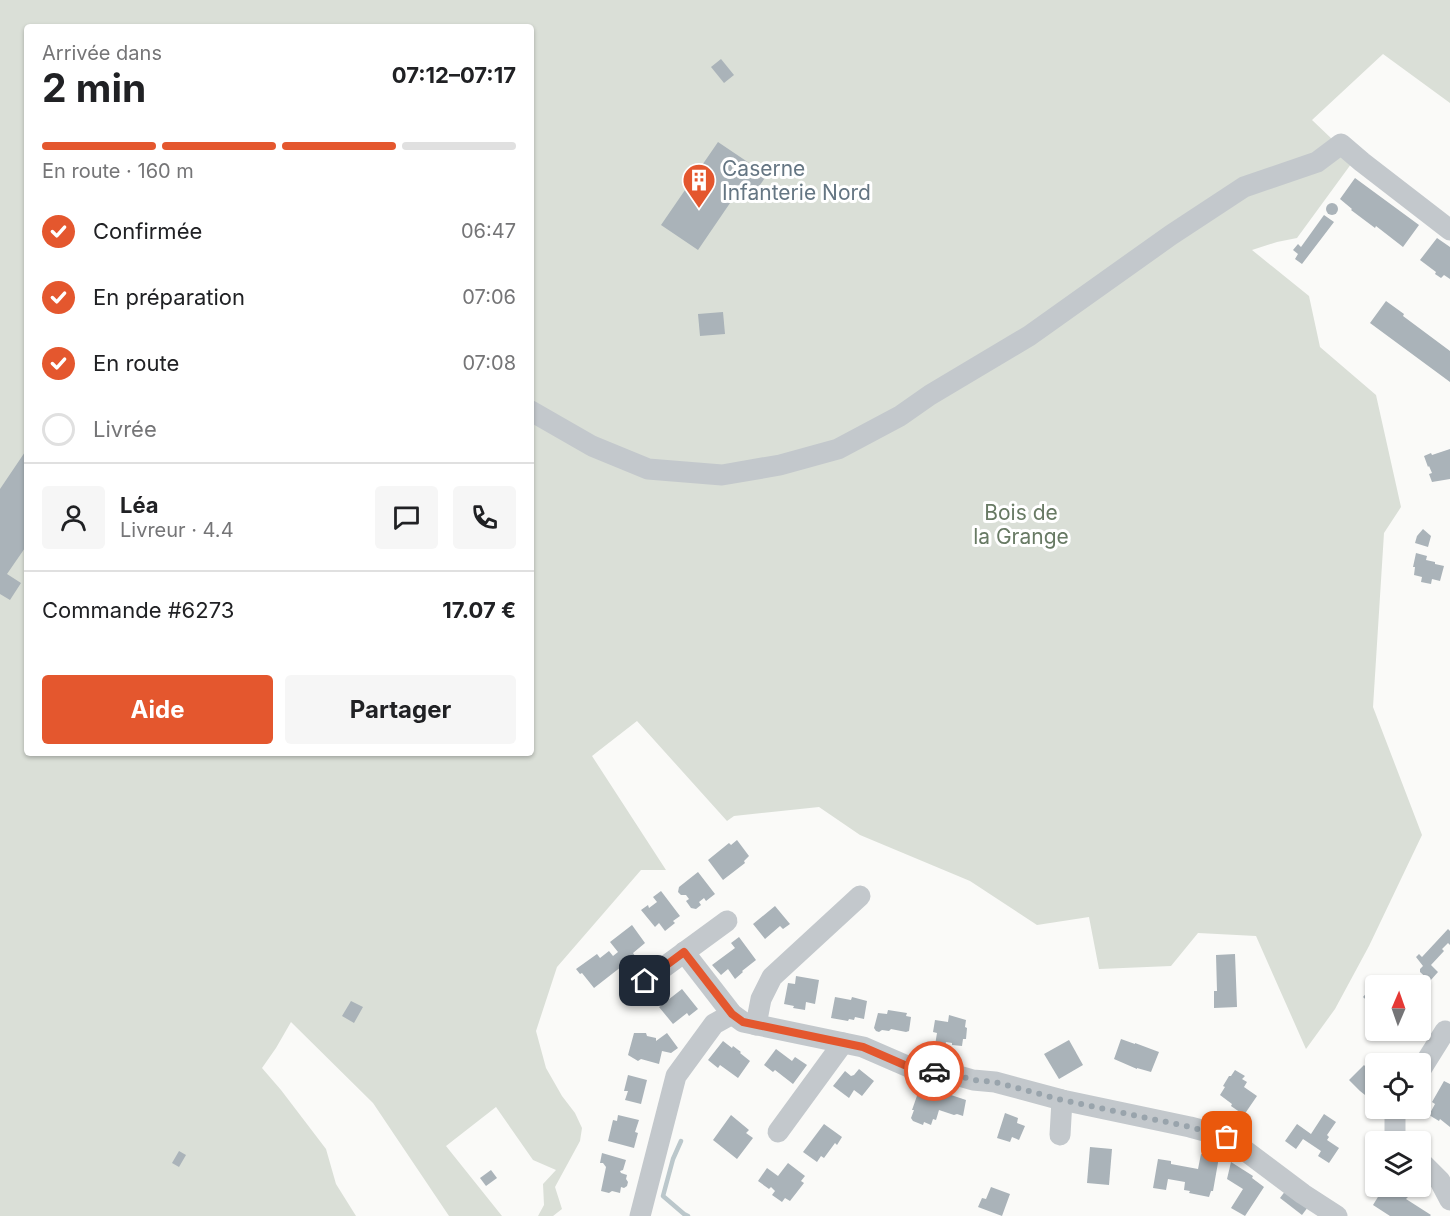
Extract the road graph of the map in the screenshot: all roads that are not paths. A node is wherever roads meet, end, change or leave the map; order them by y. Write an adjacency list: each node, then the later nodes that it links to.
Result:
1 (1450, 230): 2 (street)
2 (534, 413)
3 (860, 896): 8 (street)
4 (727, 921): 5 (street)
5 (684, 952): 6 (street); 7 (street)
6 (645, 981)
7 (732, 1014): 8 (street); 17 (street)
8 (756, 1025): 10 (street)
9 (1445, 1031): 11 (street)
10 (843, 1042): 12 (street); 13 (street)
11 (1431, 1053)
12 (1062, 1100): 14 (street); 18 (street)
13 (778, 1132)
14 (1060, 1135)
15 (1431, 1172): 16 (street)
16 (1450, 1200)
17 (640, 1216)
18 (1336, 1216)

